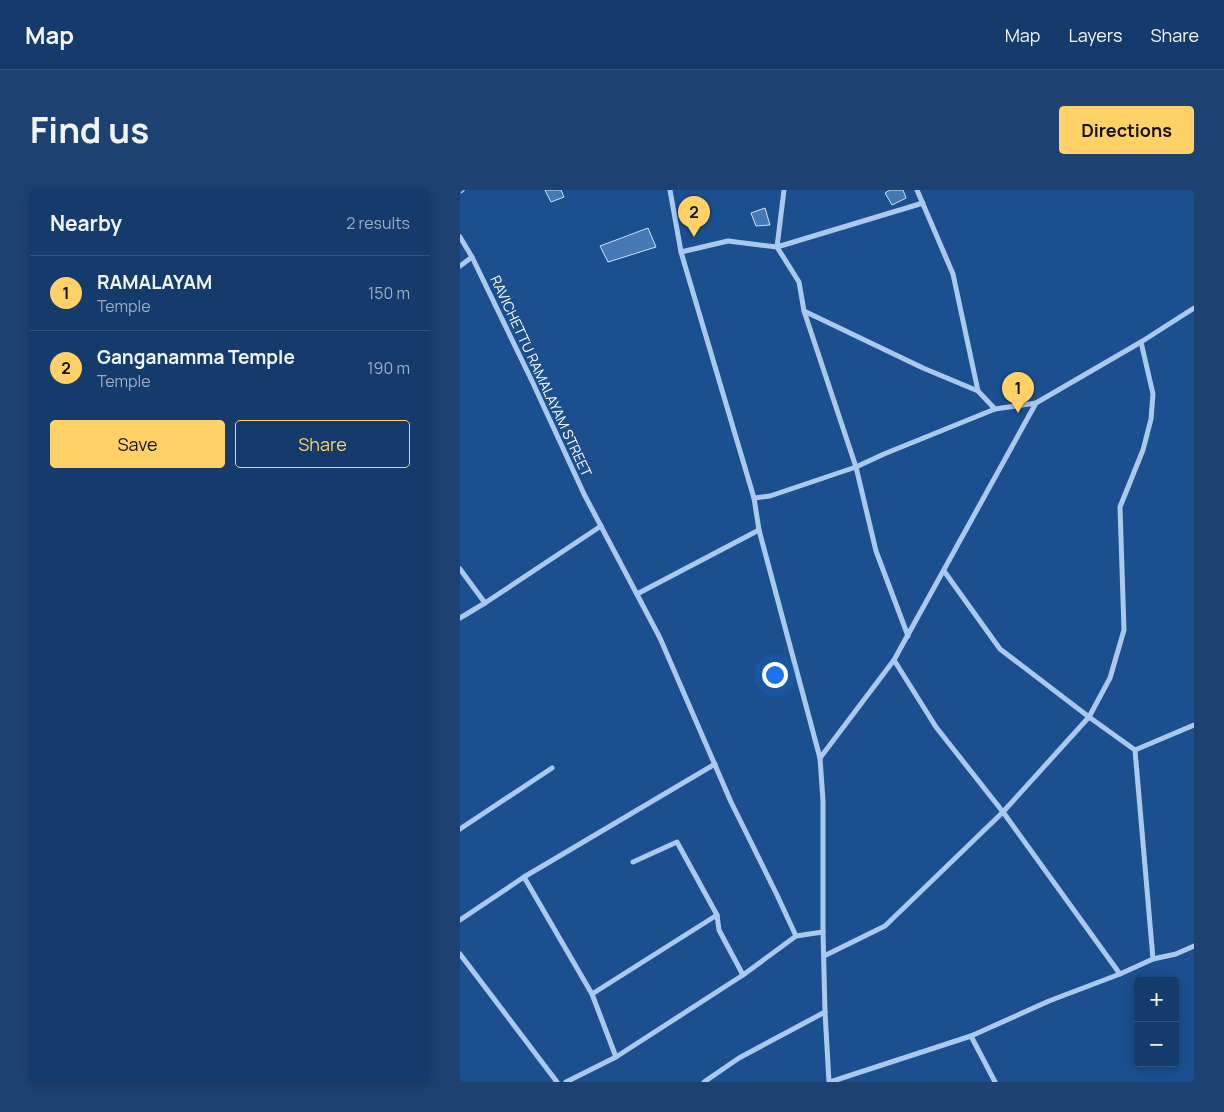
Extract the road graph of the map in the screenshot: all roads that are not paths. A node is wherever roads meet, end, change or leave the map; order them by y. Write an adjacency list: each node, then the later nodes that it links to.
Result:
1 (670, 190): 7 (street)
2 (784, 190): 6 (street)
3 (916, 190): 4 (street)
4 (923, 203): 6 (street); 13 (street)
5 (460, 236): 8 (street, RAVICHETTU RAMALAYAM STREET)
6 (777, 246): 7 (street); 11 (street)
7 (681, 252): 17 (street)
8 (472, 257): 9 (street); 18 (street, RAVICHETTU RAMALAYAM STREET)
9 (460, 266)
10 (1194, 308): 12 (street)
11 (804, 311): 13 (street); 16 (street)
12 (1141, 342): 14 (street); 27 (street)
13 (978, 391): 15 (street)
14 (1036, 404): 15 (street); 21 (street)
15 (995, 409): 16 (street)
16 (856, 467): 17 (street); 25 (street)
17 (754, 498): 19 (street)
18 (601, 526): 22 (street, RAVICHETTU RAMALAYAM STREET); 23 (street)
19 (759, 530): 22 (street); 30 (street)
20 (460, 569): 23 (street)
21 (944, 571): 25 (street); 27 (street)
22 (637, 594): 31 (street, RAVICHETTU RAMALAYAM STREET)
23 (484, 603): 24 (street)
24 (460, 618)
25 (908, 636): 26 (street)
26 (894, 660): 30 (street); 33 (street)
27 (1089, 717): 29 (street); 33 (street)
28 (1194, 725): 29 (street)
29 (1134, 750): 44 (street)
30 (820, 758): 39 (street)
31 (715, 764): 36 (street); 40 (street, RAVICHETTU RAMALAYAM STREET)
32 (552, 768): 34 (street)
33 (1003, 812): 43 (street); 45 (street)
34 (460, 830)
35 (634, 862): 37 (street)
36 (524, 877): 38 (street); 47 (street)
37 (716, 916): 46 (street); 47 (street)
38 (460, 920)
39 (823, 932): 40 (street); 43 (street)
40 (796, 936): 46 (street)
41 (1194, 946): 44 (street)
42 (460, 954): 51 (street)
43 (824, 956): 48 (street)
44 (1153, 959): 45 (street)
45 (1120, 974): 49 (street)
46 (743, 975): 50 (street)
47 (592, 994): 50 (street)
48 (825, 1012): 53 (street); 54 (street)
49 (972, 1036): 54 (street); 55 (street)
50 (616, 1057): 52 (street)
51 (556, 1082)
52 (566, 1082)
53 (704, 1082)
54 (829, 1082)
55 (995, 1082)

